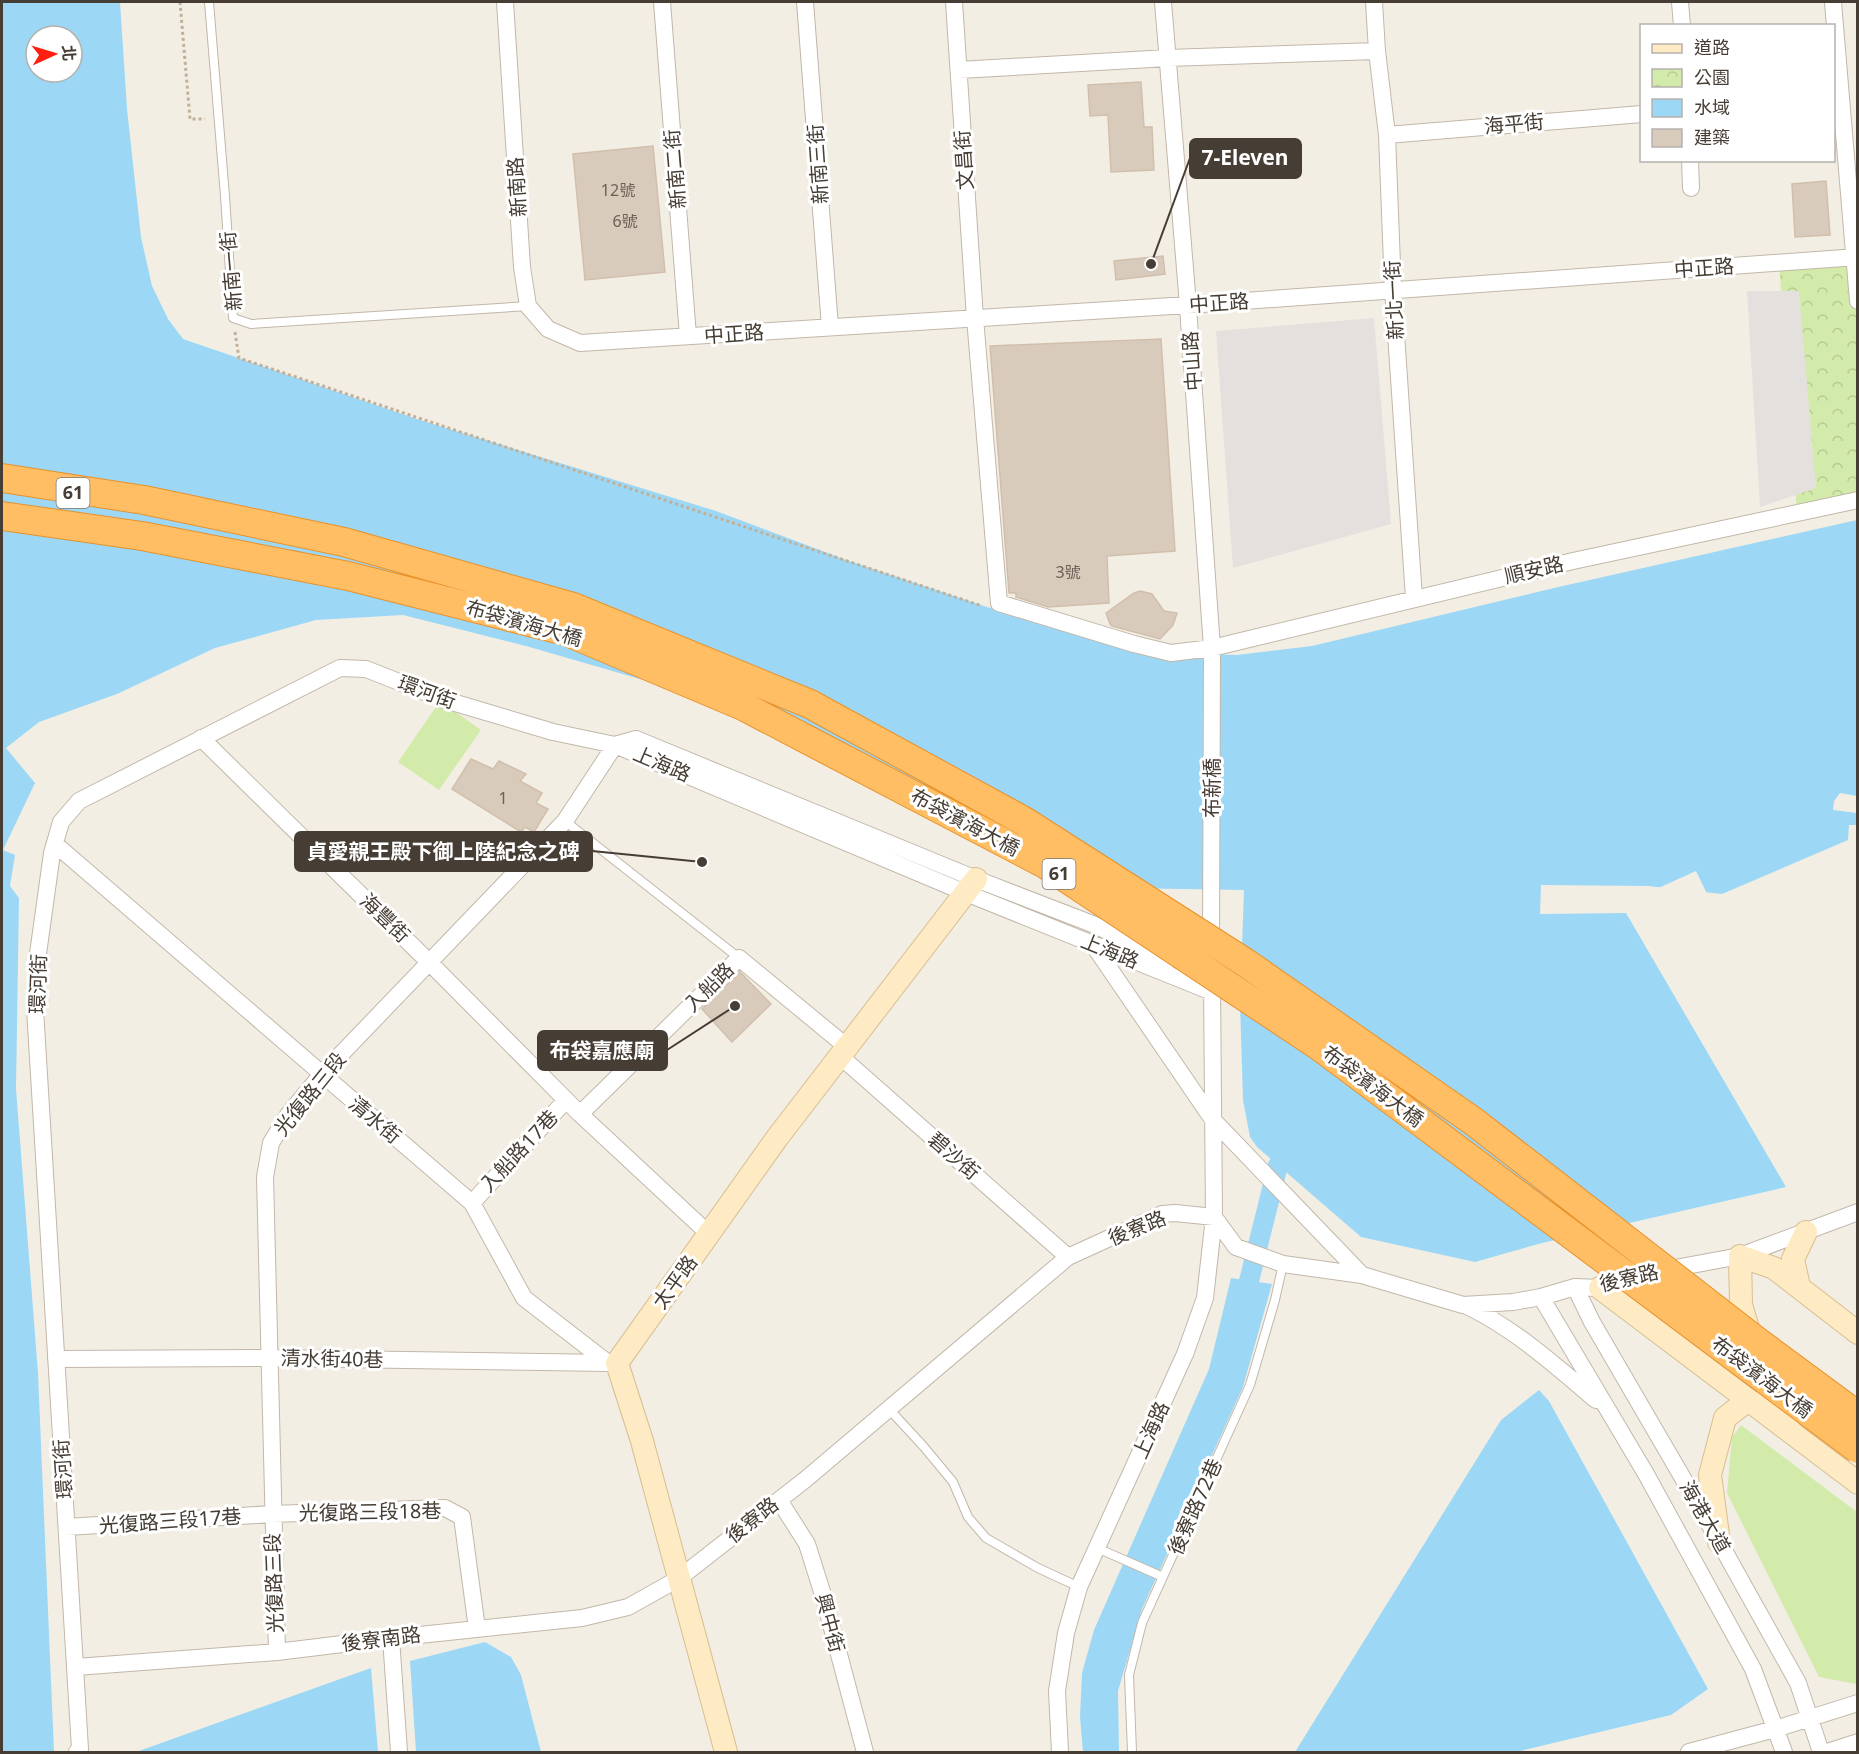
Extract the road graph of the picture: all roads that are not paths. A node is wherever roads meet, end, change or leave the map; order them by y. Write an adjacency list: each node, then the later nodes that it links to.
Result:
1 (209, 2): 26 (lane, 新南一街)
2 (505, 2): 26 (street, 新南路)
3 (662, 2): 29 (street, 新南二街)
4 (805, 2): 28 (street, 新南三街)
5 (954, 2): 15 (street, 文昌街)
6 (1164, 2): 14 (street, 中山路)
7 (1374, 2): 13 (street, 新北一街)
8 (1680, 2): 10 (street)
9 (1833, 2): 11 (street)
10 (1682, 24)
11 (1834, 24)
12 (1835, 50): 17 (street)
13 (1377, 51): 14 (street); 19 (street, 新北一街)
14 (1168, 58): 15 (street); 25 (street, 中山路)
15 (959, 70): 27 (street, 文昌街)
16 (1857, 97): 17 (street)
17 (1837, 98): 22 (street)
18 (1640, 114): 19 (street, 海平街)
19 (1387, 135): 23 (street, 新北一街)
20 (1690, 162): 21 (street)
21 (1691, 188)
22 (1856, 257): 23 (street, 中正路); 24 (street)
23 (1393, 290): 25 (street, 中正路); 37 (street, 新北一街)
24 (1857, 301)
25 (1188, 305): 27 (street, 中正路); 39 (street, 中山路)
26 (528, 306): 29 (street, 中正路)
27 (975, 318): 28 (street, 中正路); 38 (street, 文昌街)
28 (830, 327): 29 (street, 中正路)
29 (688, 336)
30 (2, 478): 32 (highway)
31 (2, 486): 32 (highway, 布袋濱海大橋 / 61)
32 (144, 500): 76 (highway, 布袋濱海大橋 / 61, bridge)
33 (1857, 500): 37 (street, 順安路)
34 (2, 516): 36 (highway, 布袋濱海大橋 / 61)
35 (2, 526): 36 (highway)
36 (142, 536): 78 (highway, 布袋濱海大橋 / 61, bridge)
37 (1414, 598): 39 (street, 順安路)
38 (999, 603): 39 (street, 順安路)
39 (1212, 648): 45 (street, 布新橋)
40 (201, 738): 41 (street, 環河街); 43 (street, 環河街); 48 (street, 海豐街)
41 (615, 745): 42 (street, 光復路三段); 44 (street, 上海路)
42 (566, 820): 47 (lane); 48 (street, 光復路三段)
43 (55, 844): 51 (street, 清水街); 71 (street, 環河街)
44 (971, 886): 46 (street, 上海路); 49 (street, 上海路); 50 (main road, 太平路)
45 (1211, 927): 49 (street, 上海路)
46 (1092, 944): 49 (street, 上海路); 54 (street)
47 (739, 958): 50 (street, 入船路); 53 (street, 入船路)
48 (430, 963): 51 (street, 光復路三段); 52 (street, 海豐街)
49 (1212, 992): 54 (street, 上海路)
50 (843, 1052): 59 (main road, 太平路); 61 (street, 碧沙街)
51 (321, 1074): 55 (street, 清水街); 70 (street, 光復路三段)
52 (566, 1100): 53 (street); 55 (street, 入船路17巷)
53 (580, 1114): 59 (street)
54 (1213, 1120): 57 (street, 上海路); 63 (street)
55 (472, 1203): 72 (street, 清水街)
56 (1857, 1212): 58 (street, 後寮路)
57 (1214, 1217): 61 (street, 後寮路); 62 (street, 後寮路); 84 (street, 上海路)
58 (1806, 1232): 60 (street, 後寮路); 65 (main road)
59 (709, 1234): 72 (main road, 太平路)
60 (1740, 1256): 65 (main road); 66 (street, 後寮路); 77 (main road)
61 (1068, 1257): 75 (street, 後寮路)
62 (1283, 1264): 63 (street, 後寮路); 85 (lane, 後寮路72巷)
63 (1362, 1275): 68 (street, 後寮路)
64 (1575, 1287): 66 (street, 後寮路); 67 (street, 後寮路); 83 (street, 海港大道)
65 (1799, 1287): 69 (main road)
66 (1600, 1288): 73 (main road)
67 (1541, 1297): 68 (street, 後寮路); 74 (street, 海港大道)
68 (1464, 1305): 74 (street)
69 (1857, 1333)
70 (268, 1358): 71 (street, 清水街40巷); 72 (street, 清水街40巷); 81 (street, 光復路三段)
71 (56, 1359): 82 (street, 環河街)
72 (613, 1363): 86 (main road)
73 (1748, 1400): 77 (main road); 83 (main road)
74 (1606, 1408): 94 (street, 海港大道)
75 (889, 1409): 80 (street, 後寮路); 87 (lane)
76 (1857, 1416)
77 (1791, 1432): 79 (main road)
78 (1857, 1449)
79 (1857, 1483)
80 (779, 1500): 86 (street, 後寮路); 99 (street, 興中街)
81 (272, 1514): 82 (street, 光復路三段17巷); 88 (street, 光復路三段18巷); 90 (street, 光復路三段)
82 (67, 1527): 91 (street, 環河街)
83 (1719, 1542): 93 (street, 海港大道)
84 (1097, 1548): 85 (lane); 87 (street, 上海路)
85 (1163, 1577): 101 (lane, 後寮路72巷)
86 (678, 1579): 88 (street, 後寮南路); 98 (main road)
87 (1080, 1587): 100 (street, 上海路)
88 (477, 1629): 89 (street, 後寮南路)
89 (391, 1638): 90 (street, 後寮南路); 97 (street)
90 (277, 1652): 91 (street, 後寮南路)
91 (76, 1667): 96 (street, 環河街)
92 (1857, 1703): 93 (street)
93 (1809, 1719): 94 (street); 104 (street, 海港大道)
94 (1775, 1729): 102 (street); 103 (street, 海港大道)
95 (1857, 1742): 105 (street)
96 (77, 1752)
97 (399, 1752)
98 (726, 1752)
99 (865, 1752)
100 (1060, 1752)
101 (1132, 1752)
102 (1689, 1752)
103 (1784, 1752)
104 (1821, 1752)
105 (1827, 1752)

